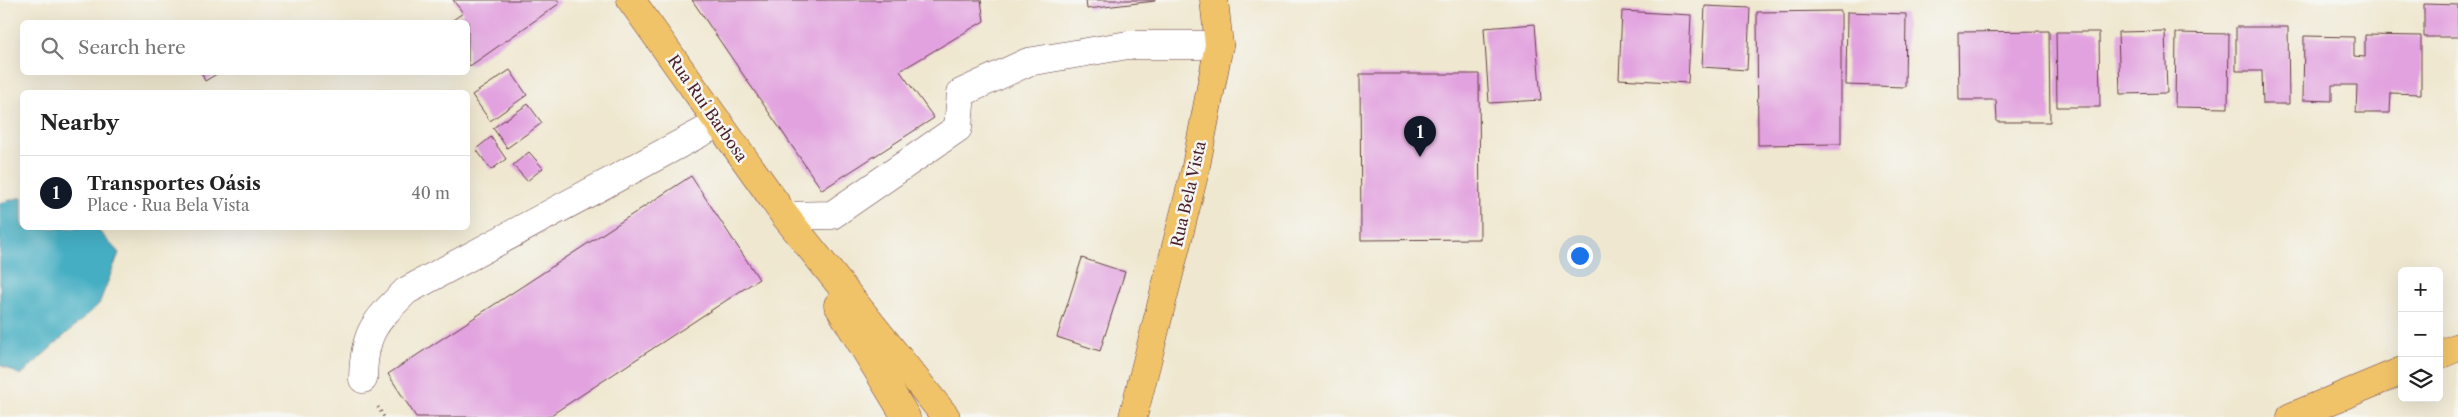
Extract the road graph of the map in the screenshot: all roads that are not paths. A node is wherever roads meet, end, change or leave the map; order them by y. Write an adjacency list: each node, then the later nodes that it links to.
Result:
1 (631, 0): 4 (main road, Rua Ruí Barbosa)
2 (1214, 0): 3 (main road, Rua Bela Vista)
3 (1219, 46): 5 (lane); 10 (main road, Rua Bela Vista)
4 (719, 123): 5 (main road, Rua Ruí Barbosa); 9 (lane)
5 (785, 216): 11 (main road, Rua Ruí Barbosa); 12 (main road, Rua Ruí Barbosa)
6 (2458, 347): 7 (main road)
7 (2443, 353)
8 (2398, 373): 15 (main road)
9 (363, 379)
10 (1143, 387): 13 (main road, Rua Bela Vista); 14 (main road, Rua Bela Vista)
11 (906, 417)
12 (946, 417)
13 (1122, 417)
14 (1133, 417)
15 (2291, 417)

